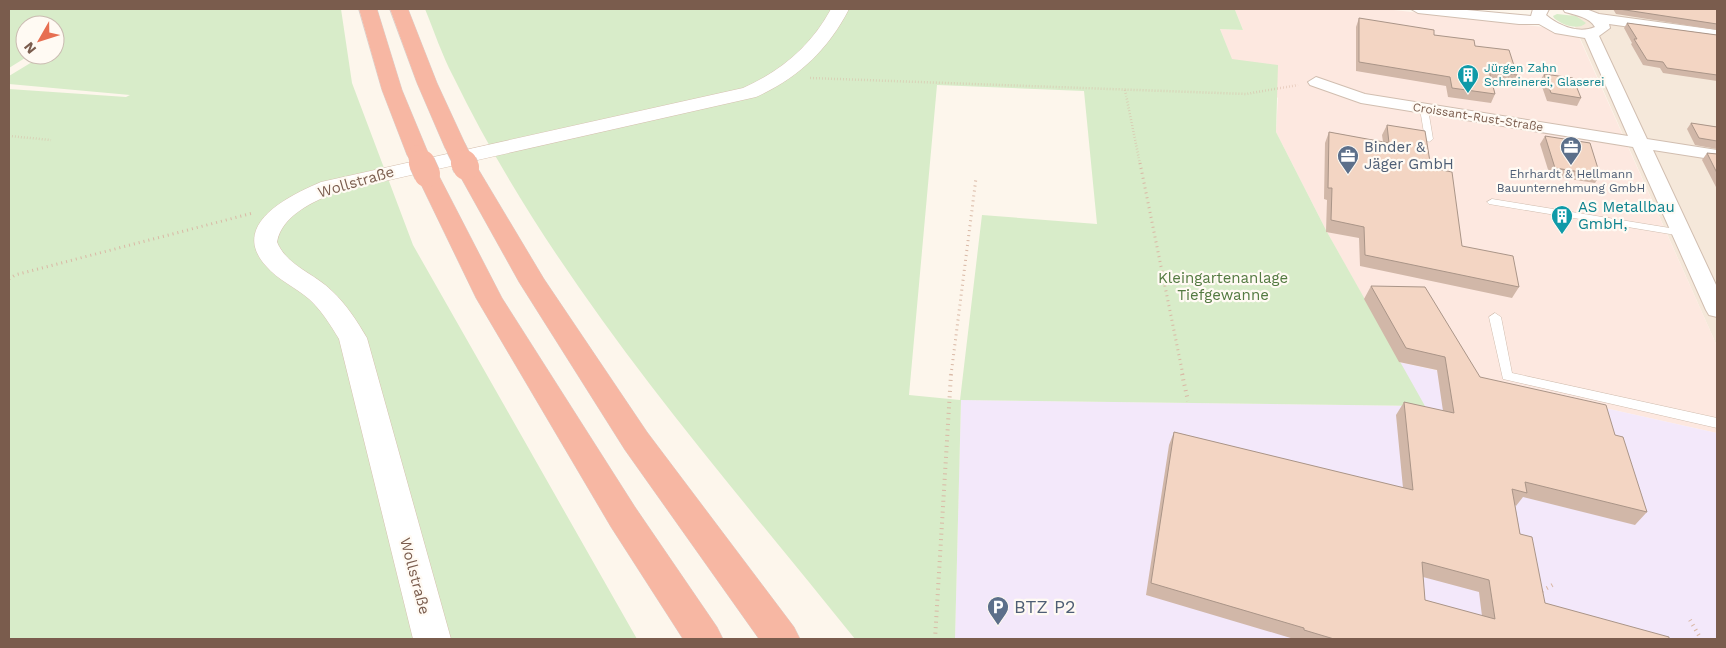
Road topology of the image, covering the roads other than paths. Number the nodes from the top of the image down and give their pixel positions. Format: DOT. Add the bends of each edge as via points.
graph roads {
  1 [pos="368,9"];
  2 [pos="399,9"];
  3 [pos="840,9"];
  4 [pos="1418,9"];
  5 [pos="1577,10"];
  6 [pos="1542,14"];
  7 [pos="1596,27"];
  8 [pos="1717,34"];
  9 [pos="1717,46"];
  10 [pos="1316,82"];
  11 [pos="1424,108"];
  12 [pos="1428,139"];
  13 [pos="1641,144"];
  14 [pos="1717,156"];
  15 [pos="1492,202"];
  16 [pos="1682,233"];
  17 [pos="1717,310"];
  18 [pos="1495,317"];
  19 [pos="1717,423"];
  20 [pos="432,639"];
  21 [pos="704,639"];
  22 [pos="781,639"];
  1 -- 21 [label="highway" via="392,90 422,164 488,298 623,518"];
  2 -- 22 [label="highway" via="427,83 461,157 532,282 636,441"];
  3 -- 20 [label="street, Wollstraße" via="823,36 788,74 749,93 329,187 301,199 281,213 270,228 265,241 268,253 318,292 335,310 353,338"];
  4 -- 6 [label="street" via="1519,20"];
  5 -- 7 [label="street"];
  6 -- 7 [label="street" via="1566,30"];
  7 -- 8 [label="street"];
  7 -- 9 [label="street"];
  7 -- 13 [label="street"];
  10 -- 11 [label="street, Croissant-Rust-Straße" via="1361,98"];
  11 -- 12 [label="lane"];
  11 -- 13 [label="street, Croissant-Rust-Straße"];
  13 -- 14 [label="street, Croissant-Rust-Straße"];
  13 -- 16 [label="street"];
  15 -- 16 [label="lane"];
  16 -- 17 [label="street"];
  18 -- 19 [label="lane" via="1507,376"];
}
